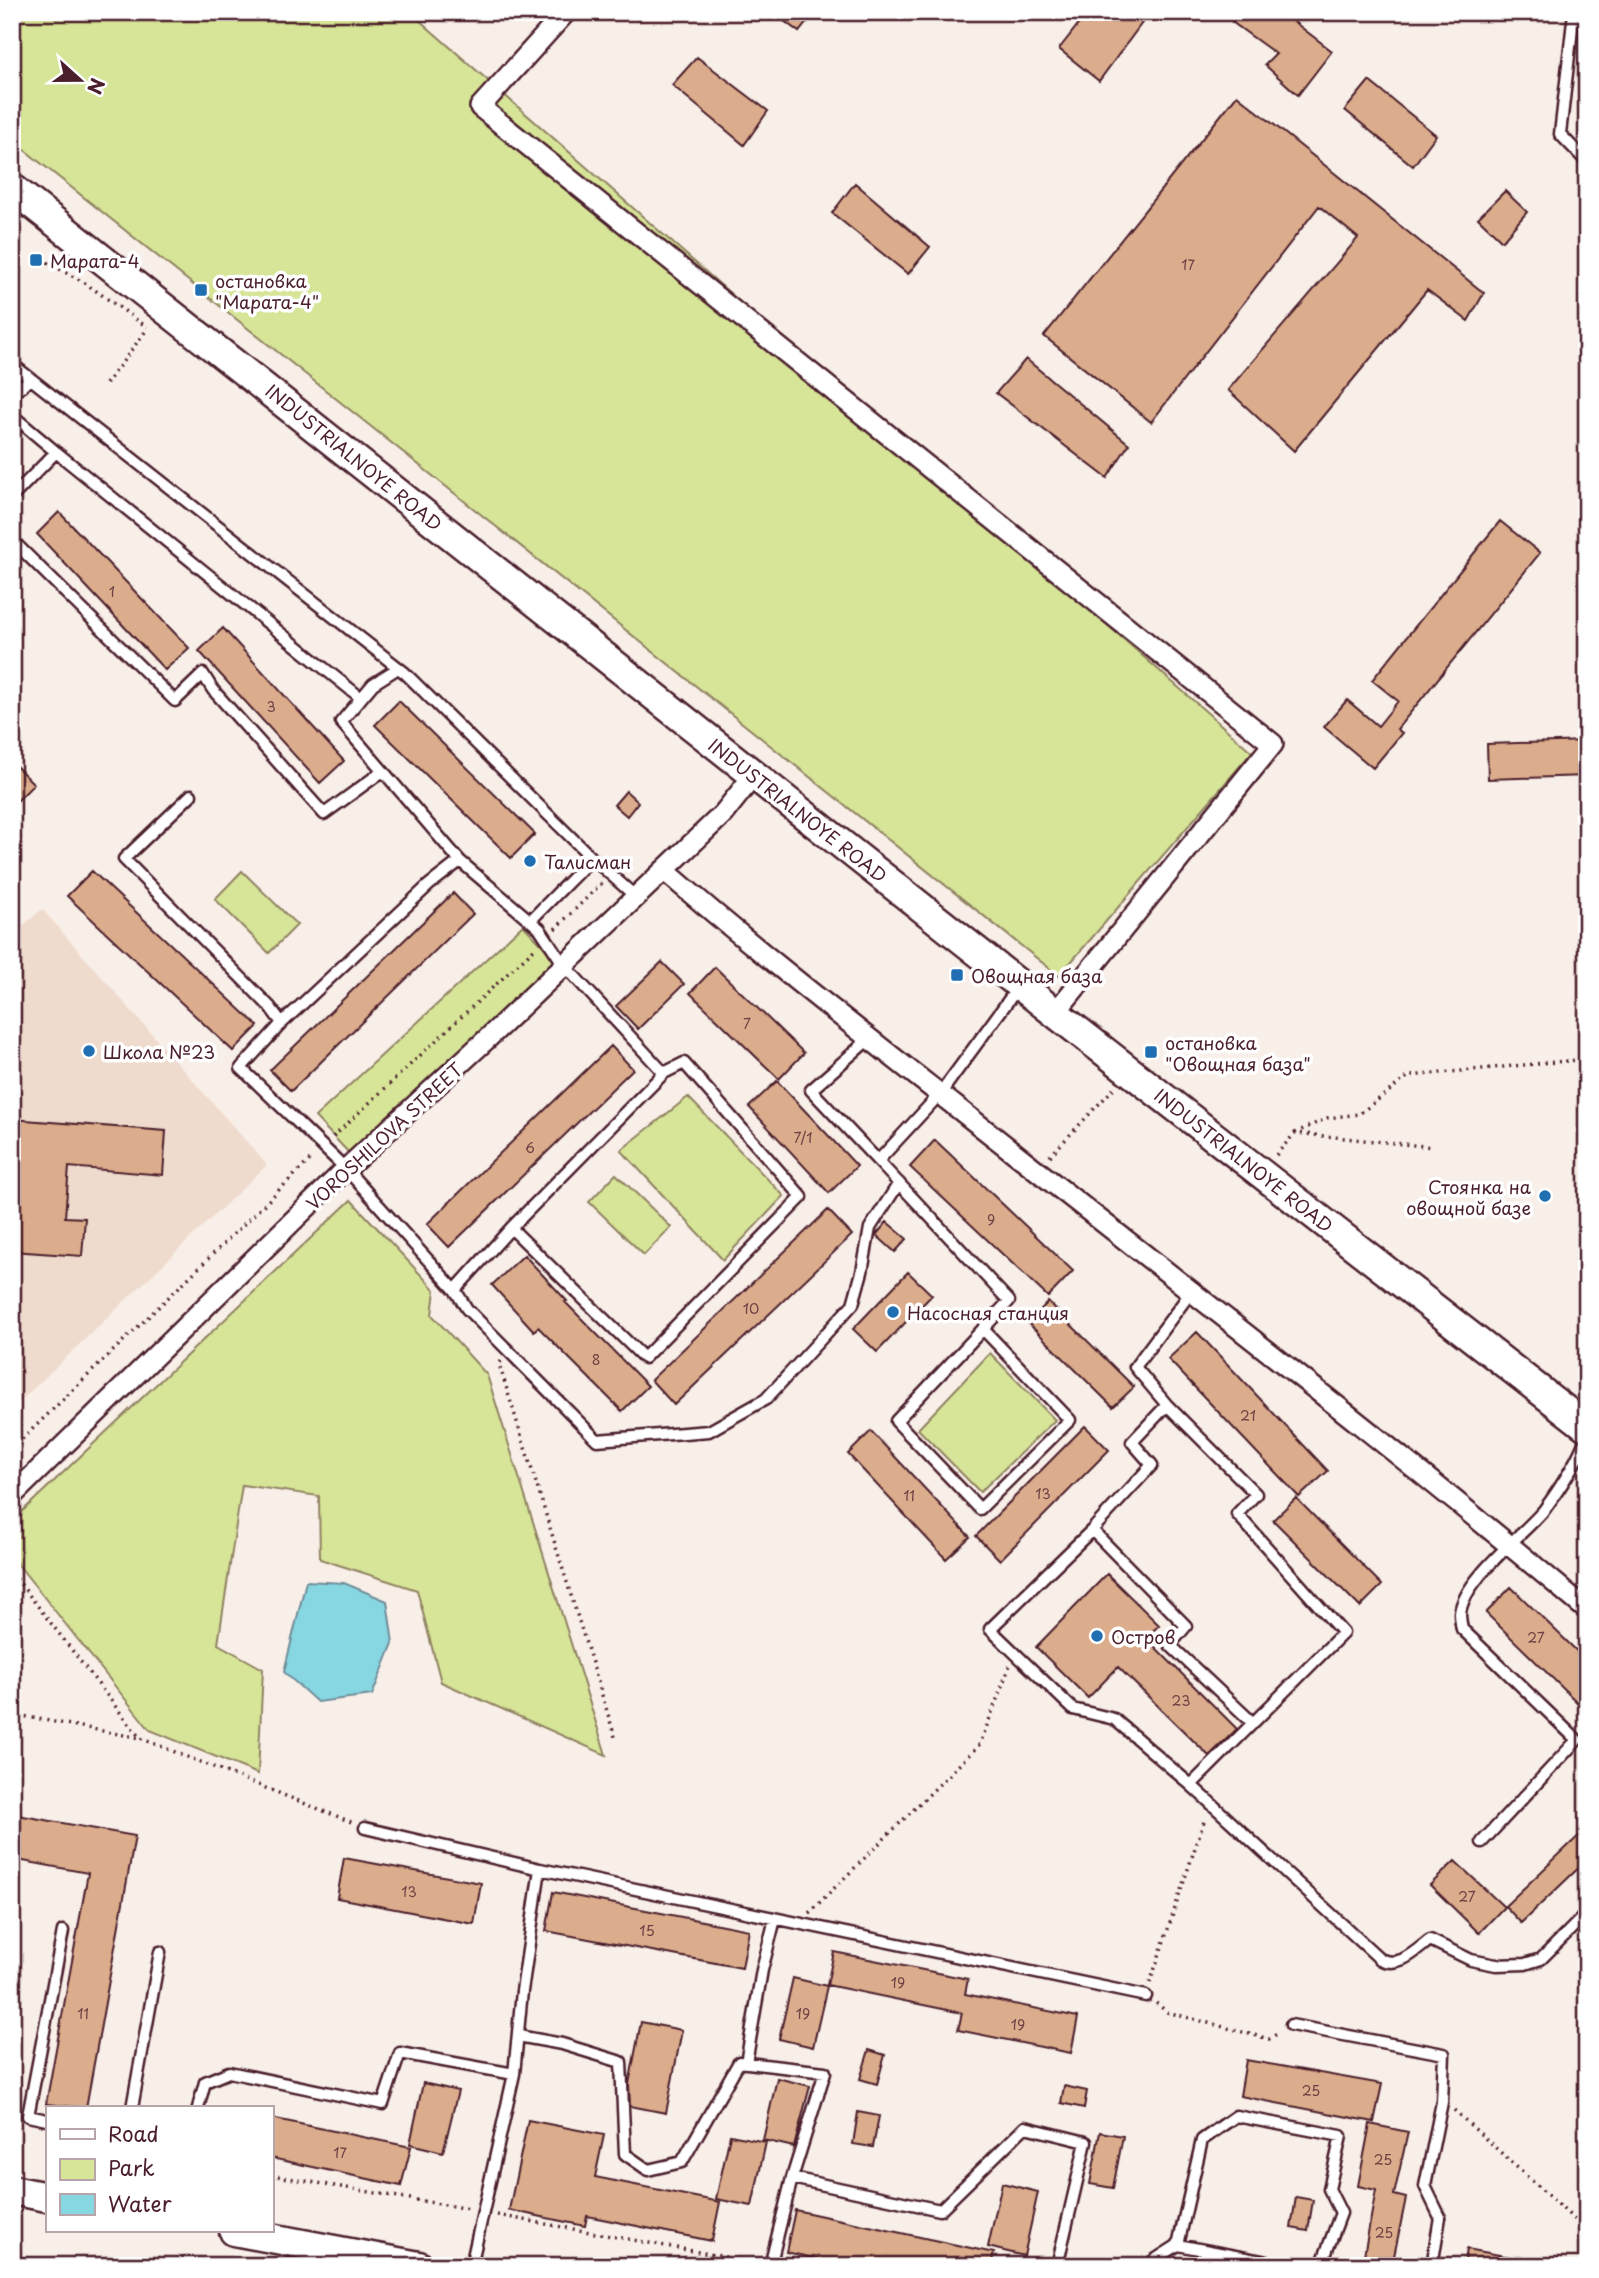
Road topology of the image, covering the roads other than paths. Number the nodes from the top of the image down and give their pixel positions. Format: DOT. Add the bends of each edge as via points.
graph roads {
  1 [pos="566,12"];
  2 [pos="1574,12"];
  3 [pos="1587,162"];
  4 [pos="12,188"];
  5 [pos="12,364"];
  6 [pos="30,379"];
  7 [pos="12,395"];
  8 [pos="12,415"];
  9 [pos="56,452"];
  10 [pos="12,497"];
  11 [pos="12,540"];
  12 [pos="398,667"];
  13 [pos="361,698"];
  14 [pos="383,771"];
  15 [pos="754,775"];
  16 [pos="191,795"];
  17 [pos="592,858"];
  18 [pos="460,861"];
  19 [pos="664,870"];
  20 [pos="636,897"];
  21 [pos="530,921"];
  22 [pos="564,965"];
  23 [pos="1020,985"];
  24 [pos="1055,1013"];
  25 [pos="282,1023"];
  26 [pos="869,1038"];
  27 [pos="664,1073"];
  28 [pos="940,1094"];
  29 [pos="878,1161"];
  30 [pos="346,1169"];
  31 [pos="899,1183"];
  32 [pos="511,1228"];
  33 [pos="455,1290"];
  34 [pos="1191,1292"];
  35 [pos="983,1329"];
  36 [pos="1167,1405"];
  37 [pos="1587,1427"];
  38 [pos="1587,1436"];
  39 [pos="12,1496"];
  40 [pos="1092,1530"];
  41 [pos="1508,1544"];
  42 [pos="1587,1610"];
  43 [pos="1253,1723"];
  44 [pos="1191,1785"];
  45 [pos="366,1828"];
  46 [pos="1482,1842"];
  47 [pos="540,1869"];
  48 [pos="1587,1913"];
  49 [pos="775,1919"];
  50 [pos="63,1931"];
  51 [pos="160,1952"];
  52 [pos="1146,1996"];
  53 [pos="1291,2025"];
  54 [pos="518,2036"];
  55 [pos="746,2063"];
  56 [pos="514,2074"];
  57 [pos="132,2106"];
  58 [pos="199,2106"];
  59 [pos="46,2120"];
  60 [pos="792,2178"];
  61 [pos="12,2190"];
  62 [pos="46,2197"];
  63 [pos="239,2232"];
  64 [pos="1178,2245"];
  65 [pos="419,2266"];
  66 [pos="471,2266"];
  67 [pos="770,2266"];
  68 [pos="1057,2266"];
  69 [pos="1152,2266"];
  70 [pos="1288,2266"];
  71 [pos="1321,2266"];
  72 [pos="1432,2266"];
  1 -- 24 [label="street" via="480,107 1273,744"];
  2 -- 3 [label="lane" via="1560,134"];
  4 -- 15 [label="main road, INDUSTRIALNOYE ROAD"];
  5 -- 6 [label="lane"];
  6 -- 7 [label="lane"];
  6 -- 12 [label="lane"];
  8 -- 9 [label="lane"];
  9 -- 10 [label="lane"];
  9 -- 13 [label="lane"];
  11 -- 14 [label="lane" via="175,701 203,674 324,814"];
  12 -- 13 [label="lane"];
  12 -- 17 [label="lane"];
  13 -- 14 [label="lane" via="341,722"];
  14 -- 18 [label="lane"];
  15 -- 19 [label="street, VOROSHILOVA STREET" via="727,810"];
  15 -- 23 [label="main road, INDUSTRIALNOYE ROAD"];
  16 -- 25 [label="lane" via="124,859"];
  17 -- 20 [label="lane"];
  17 -- 21 [label="lane"];
  18 -- 21 [label="lane"];
  18 -- 25 [label="lane"];
  19 -- 20 [label="street, VOROSHILOVA STREET"];
  19 -- 26 [label="street"];
  20 -- 22 [label="street, VOROSHILOVA STREET"];
  21 -- 22 [label="lane"];
  22 -- 27 [label="lane"];
  22 -- 30 [label="street, VOROSHILOVA STREET"];
  23 -- 24 [label="main road, INDUSTRIALNOYE ROAD"];
  23 -- 28 [label="lane"];
  24 -- 37 [label="main road, INDUSTRIALNOYE ROAD"];
  25 -- 30 [label="lane" via="240,1068"];
  26 -- 28 [label="street"];
  26 -- 29 [label="lane" via="811,1090"];
  27 -- 32 [label="lane"];
  27 -- 32 [label="lane" via="684,1063 802,1197 644,1358"];
  28 -- 29 [label="lane"];
  28 -- 34 [label="street"];
  29 -- 31 [label="lane"];
  30 -- 33 [label="lane"];
  30 -- 39 [label="street, VOROSHILOVA STREET"];
  31 -- 33 [label="lane" via="870,1228 853,1304 766,1399 709,1431 597,1440 467,1309"];
  31 -- 35 [label="lane" via="1009,1301"];
  32 -- 33 [label="lane"];
  34 -- 36 [label="lane" via="1135,1367"];
  34 -- 41 [label="street"];
  35 -- 35 [label="lane" via="1070,1420 980,1509 896,1422"];
  36 -- 40 [label="lane" via="1132,1442 1152,1465"];
  36 -- 43 [label="lane" via="1256,1494 1237,1514 1343,1633"];
  38 -- 41 [label="lane" via="1578,1459 1543,1511"];
  40 -- 43 [label="lane" via="1186,1626 1170,1645"];
  40 -- 44 [label="lane" via="990,1629 1073,1709 1114,1719"];
  41 -- 42 [label="street"];
  41 -- 46 [label="lane" via="1464,1599 1462,1629 1577,1740"];
  43 -- 44 [label="lane"];
  44 -- 48 [label="lane" via="1388,1964 1399,1962 1430,1940 1471,1960 1525,1964 1541,1959"];
  45 -- 47 [label="lane"];
  47 -- 49 [label="lane"];
  47 -- 54 [label="lane"];
  49 -- 52 [label="lane"];
  49 -- 55 [label="lane"];
  50 -- 59 [label="lane" via="28,2116"];
  51 -- 57 [label="lane"];
  53 -- 72 [label="lane" via="1444,2054 1442,2099 1426,2186 1440,2217"];
  54 -- 55 [label="lane" via="621,2062 625,2154 648,2170 682,2162 739,2062"];
  54 -- 56 [label="lane"];
  55 -- 60 [label="lane" via="825,2072"];
  56 -- 58 [label="lane" via="400,2053 383,2104 229,2072 205,2082"];
  56 -- 66 [label="lane"];
  60 -- 67 [label="lane"];
  60 -- 68 [label="lane" via="940,2210 1025,2127 1086,2141"];
  61 -- 62 [label="main road"];
  63 -- 65 [label="main road"];
  64 -- 69 [label="lane" via="1153,2260"];
  64 -- 70 [label="lane"];
  64 -- 71 [label="lane" via="1202,2140 1236,2116 1341,2136 1329,2189 1340,2213"];
}
